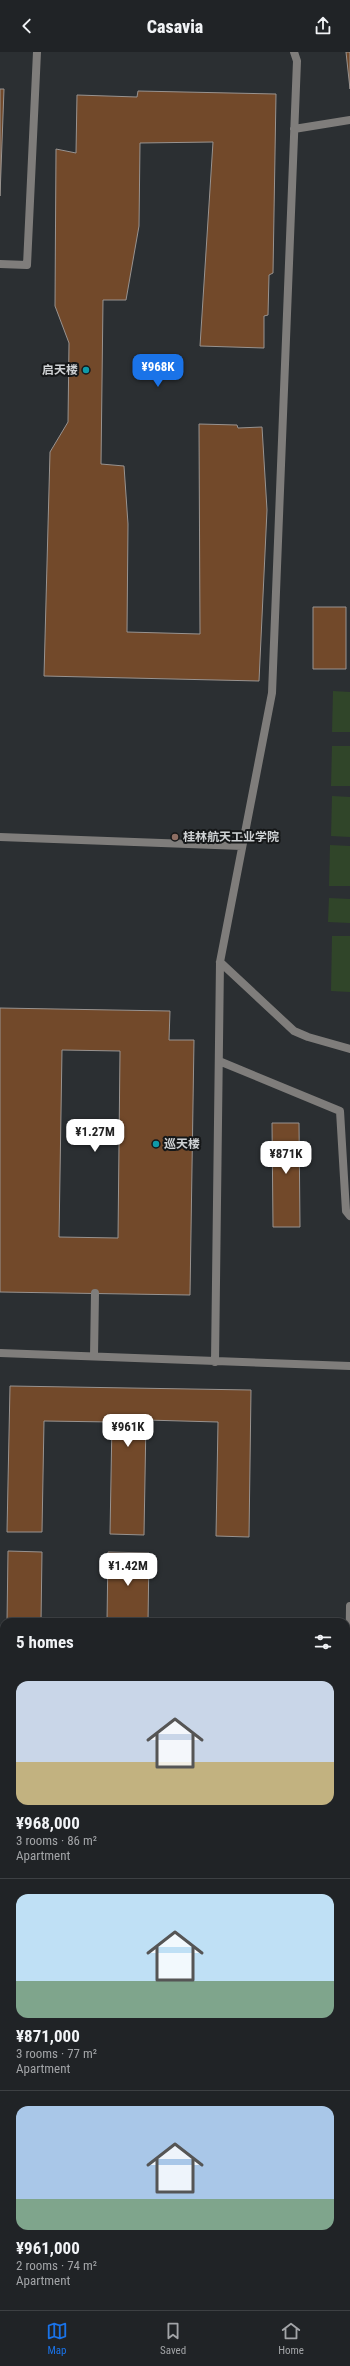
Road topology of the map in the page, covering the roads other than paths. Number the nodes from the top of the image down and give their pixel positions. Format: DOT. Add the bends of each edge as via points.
graph roads {
  1 [pos="37,52"];
  2 [pos="294,52"];
  3 [pos="350,120"];
  4 [pos="294,128"];
  5 [pos="0,264"];
  6 [pos="0,837"];
  7 [pos="242,846"];
  8 [pos="220,962"];
  9 [pos="350,1049"];
  10 [pos="219,1061"];
  11 [pos="350,1216"];
  12 [pos="95,1293"];
  13 [pos="0,1353"];
  14 [pos="94,1356"];
  15 [pos="215,1362"];
  16 [pos="350,1366"];
  17 [pos="350,1606"];
  18 [pos="350,1618"];
  1 -- 5 [label="lane" via="27,265"];
  2 -- 4 [label="lane" via="297,61"];
  3 -- 4 [label="lane"];
  4 -- 7 [label="lane" via="272,693"];
  6 -- 7 [label="lane"];
  7 -- 8 [label="lane"];
  8 -- 9 [label="lane" via="294,1031"];
  8 -- 10 [label="lane"];
  10 -- 11 [label="lane" via="340,1111 346,1211"];
  10 -- 15 [label="lane"];
  12 -- 14 [label="lane"];
  13 -- 14 [label="lane"];
  14 -- 15 [label="lane"];
  15 -- 16 [label="lane"];
  17 -- 18 [label="lane"];
}
